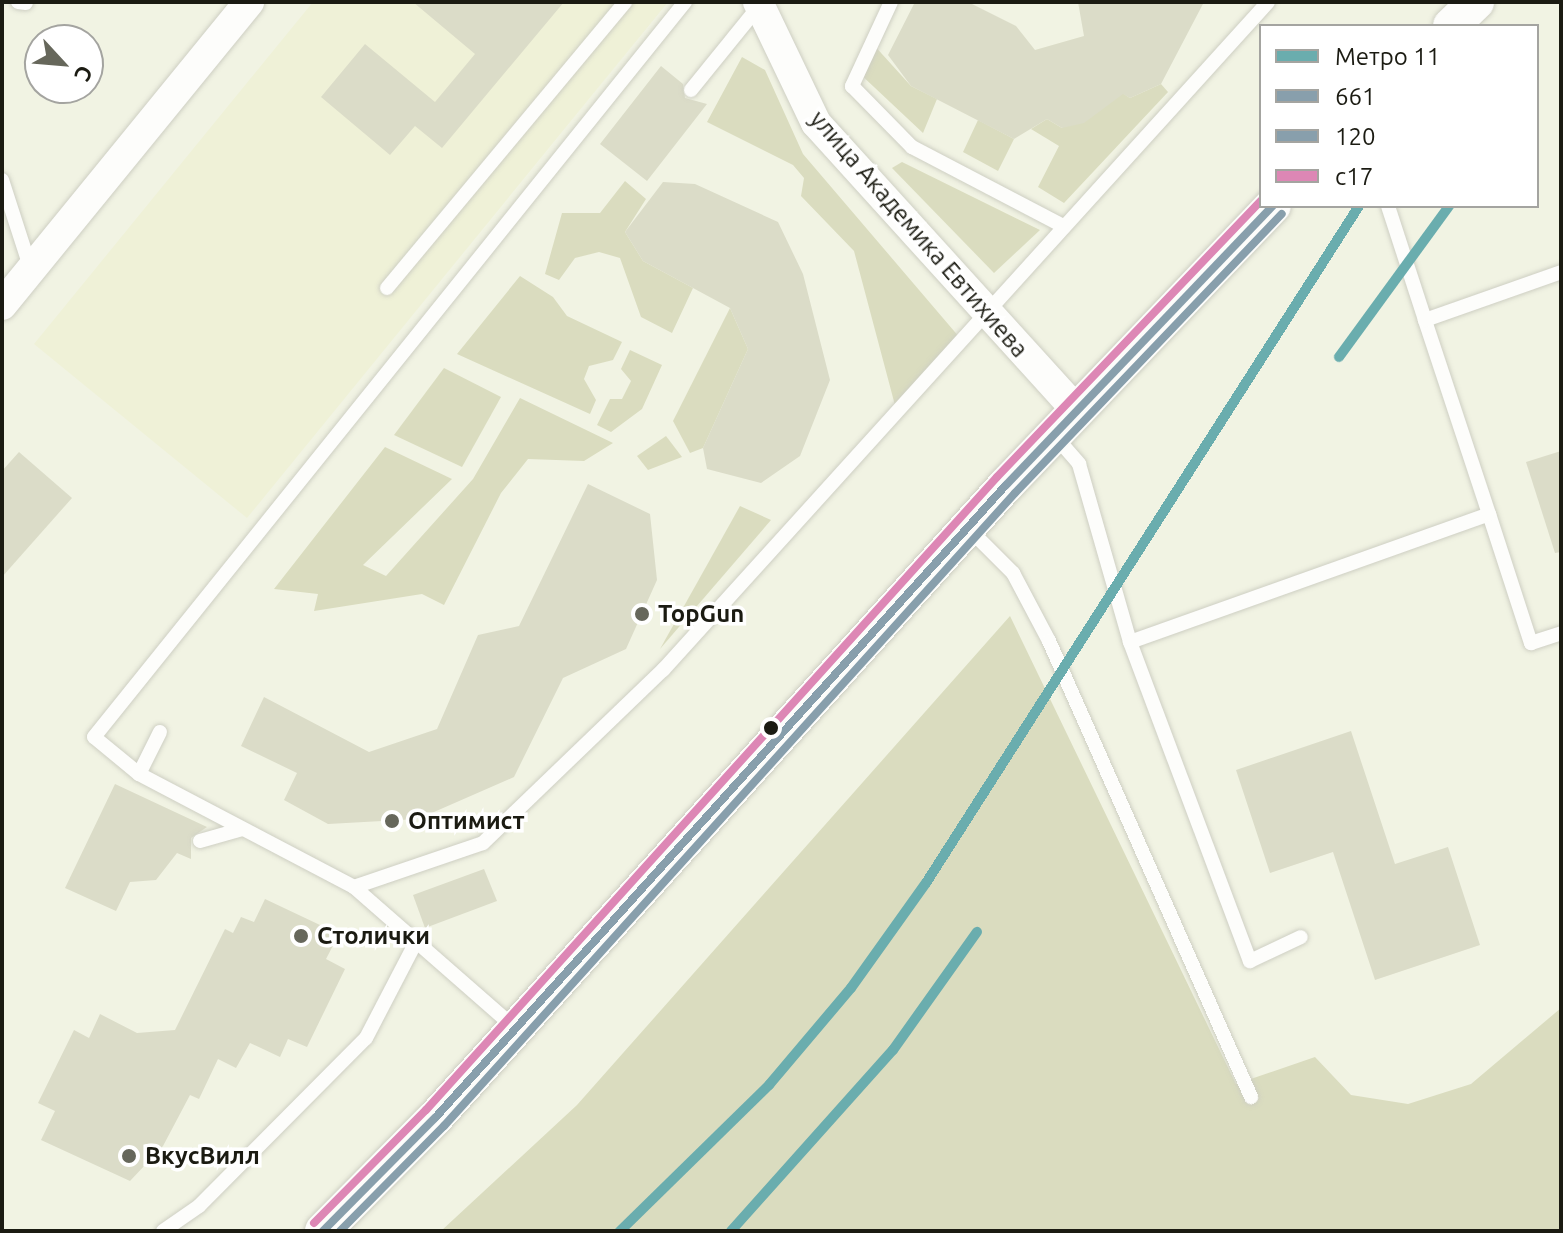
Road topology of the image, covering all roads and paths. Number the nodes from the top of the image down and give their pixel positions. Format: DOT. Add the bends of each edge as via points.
graph roads {
  1 [pos="18,2"];
  2 [pos="625,2"];
  3 [pos="685,2"];
  4 [pos="891,2"];
  5 [pos="1268,2"];
  6 [pos="1476,2"];
  7 [pos="26,3"];
  8 [pos="759,4"];
  9 [pos="240,6"];
  10 [pos="1453,24"];
  11 [pos="691,90"];
  12 [pos="2,180"];
  13 [pos="1271,208"];
  14 [pos="1389,208"];
  15 [pos="1063,226"];
  16 [pos="31,270"];
  17 [pos="1561,272"];
  18 [pos="387,288"];
  19 [pos="2,305"];
  20 [pos="985,312"];
  21 [pos="1425,320"];
  22 [pos="1065,423"];
  23 [pos="1489,514"];
  24 [pos="967,528"];
  25 [pos="1561,633"];
  26 [pos="1130,642"];
  27 [pos="160,732"];
  28 [pos="139,774"];
  29 [pos="242,829"];
  30 [pos="200,841"];
  31 [pos="354,887"];
  32 [pos="1301,937"];
  33 [pos="418,938"];
  34 [pos="516,1029"];
  35 [pos="1251,1097"];
  36 [pos="163,1231"];
  37 [pos="323,1231"];
  1 -- 7 [label="lane"];
  2 -- 18 [label="lane"];
  3 -- 28 [label="lane" via="94,737"];
  4 -- 15 [label="lane" via="852,86 912,147"];
  5 -- 15 [label="lane"];
  6 -- 10 [label="street"];
  8 -- 11 [label="lane"];
  8 -- 20 [label="street, улица Академика Евтихиева" via="816,123"];
  9 -- 16 [label="street"];
  12 -- 16 [label="lane"];
  13 -- 22 [label="street"];
  14 -- 21 [label="lane"];
  15 -- 20 [label="lane"];
  16 -- 19 [label="street"];
  17 -- 21 [label="lane"];
  20 -- 22 [label="street, улица Академика Евтихиева"];
  20 -- 31 [label="lane" via="663,670 483,843"];
  21 -- 23 [label="lane"];
  22 -- 24 [label="street"];
  22 -- 26 [label="lane"];
  23 -- 25 [label="lane" via="1531,643"];
  23 -- 26 [label="lane"];
  24 -- 34 [label="street"];
  24 -- 35 [label="lane" via="1013,573 1049,641"];
  26 -- 32 [label="lane" via="1250,961"];
  27 -- 28 [label="lane"];
  28 -- 29 [label="lane"];
  29 -- 30 [label="lane"];
  29 -- 31 [label="lane"];
  31 -- 33 [label="lane"];
  33 -- 34 [label="lane"];
  33 -- 36 [label="lane" via="366,1038 199,1206"];
  34 -- 37 [label="street"];
}
